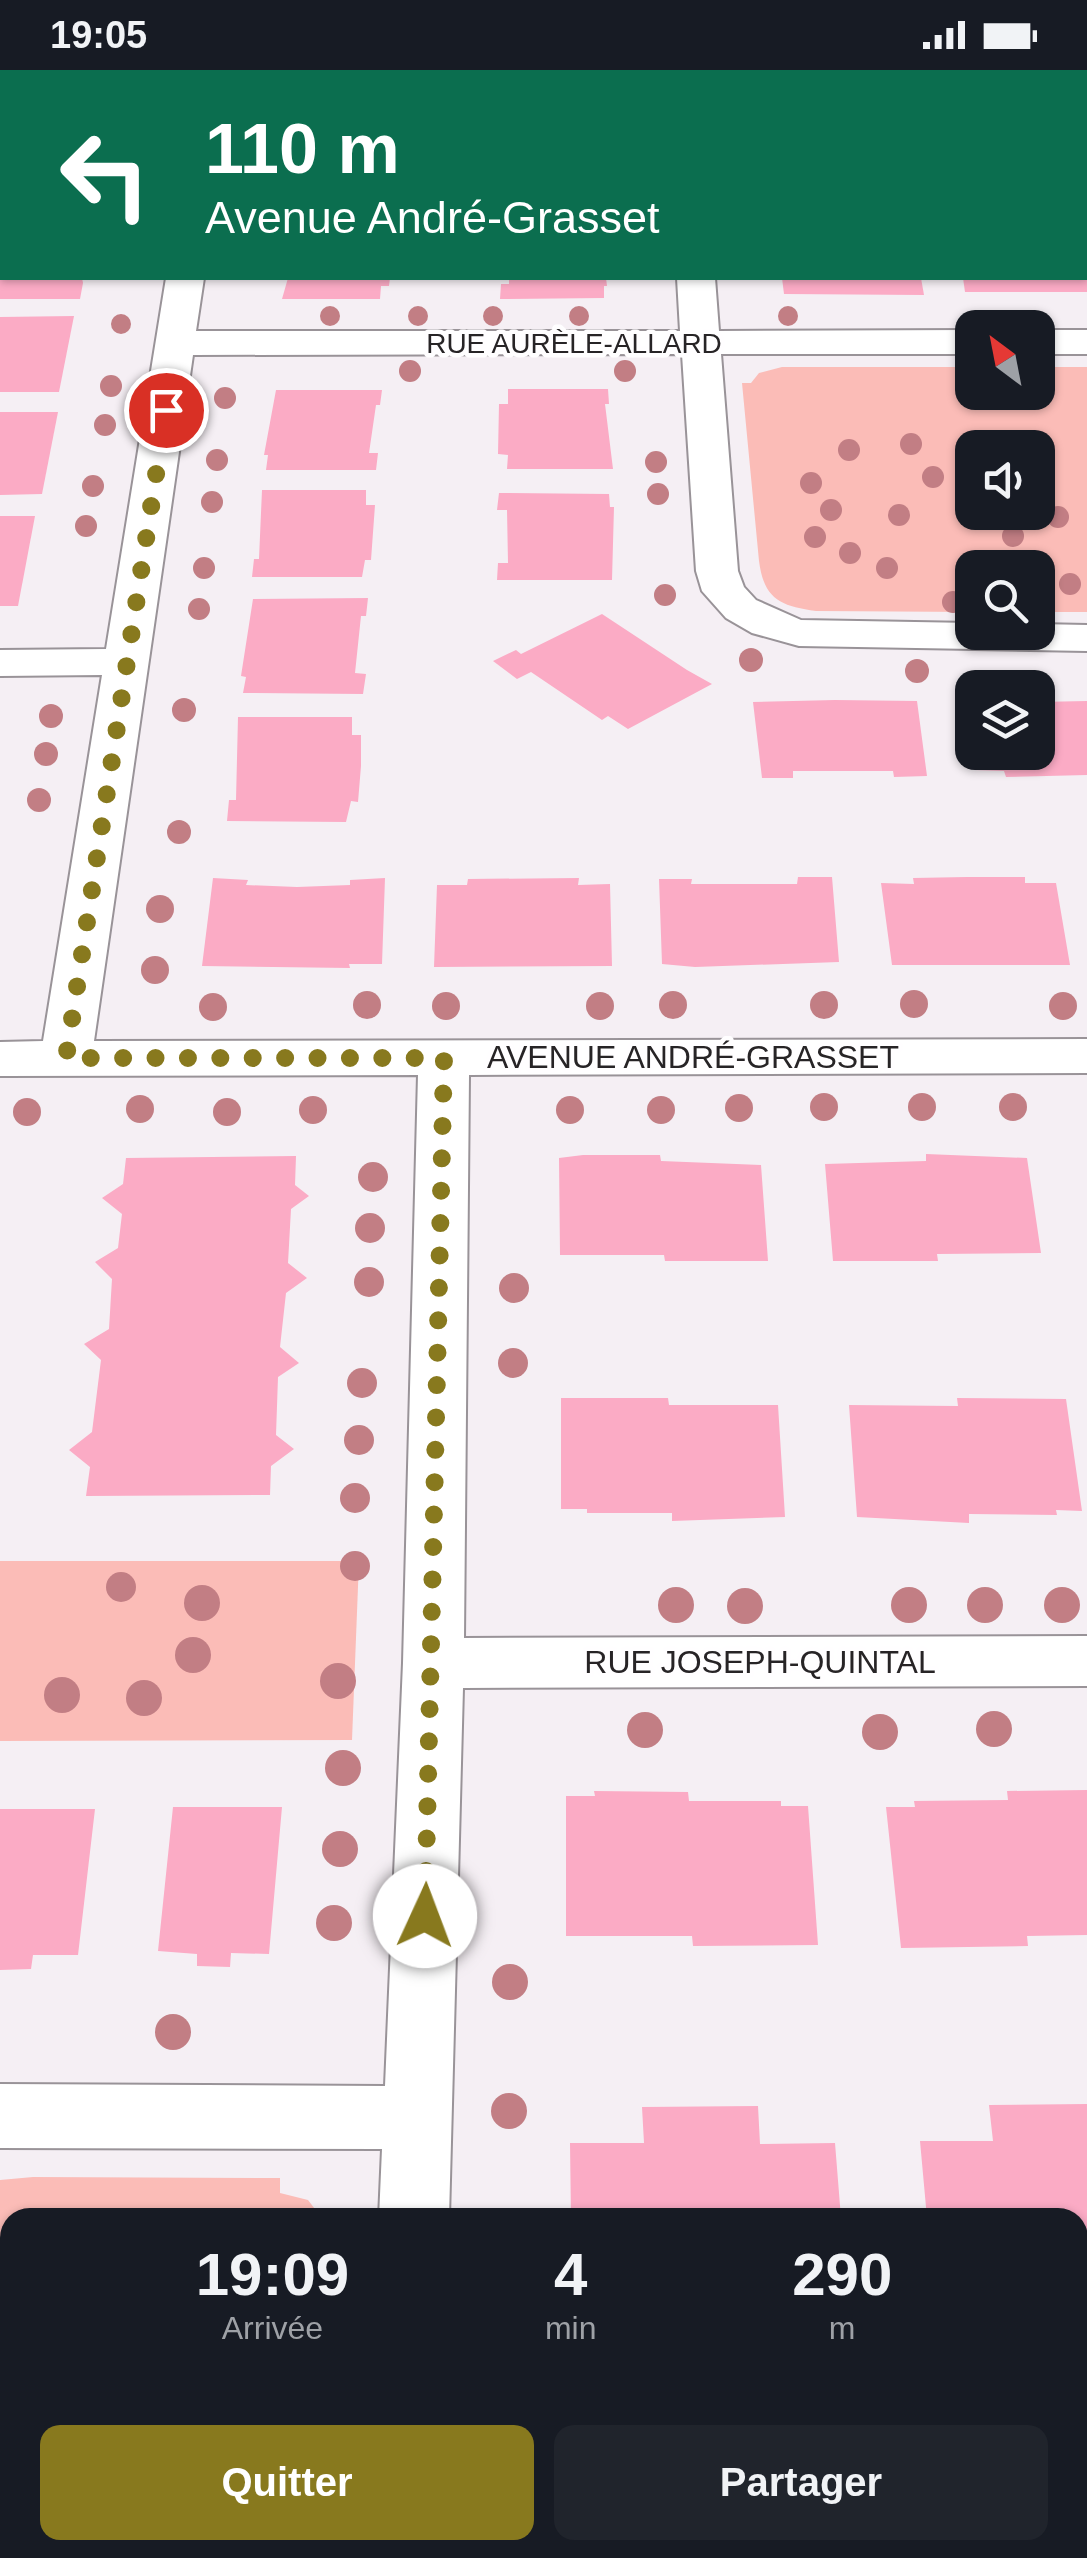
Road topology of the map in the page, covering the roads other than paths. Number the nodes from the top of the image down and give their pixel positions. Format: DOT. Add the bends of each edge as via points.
graph roads {
  1 [pos="186,280"];
  2 [pos="696,280"];
  3 [pos="955,342"];
  4 [pos="1055,342"];
  5 [pos="1087,342"];
  6 [pos="176,343"];
  7 [pos="701,344"];
  8 [pos="1087,638"];
  9 [pos="127,662"];
  10 [pos="0,663"];
  11 [pos="1087,1056"];
  12 [pos="66,1058"];
  13 [pos="444,1058"];
  14 [pos="0,1059"];
  15 [pos="1087,1661"];
  16 [pos="433,1663"];
  17 [pos="0,2116"];
  18 [pos="418,2118"];
  19 [pos="414,2208"];
  1 -- 6 [label="street"];
  2 -- 7 [label="street"];
  3 -- 7 [label="street, RUE AURÈLE-ALLARD"];
  4 -- 5 [label="street"];
  6 -- 7 [label="street, RUE AURÈLE-ALLARD"];
  6 -- 9 [label="street"];
  7 -- 8 [label="street" via="717,571 741,609 782,629 817,636"];
  9 -- 10 [label="street"];
  9 -- 12 [label="street"];
  11 -- 13 [label="street, AVENUE ANDRÉ-GRASSET"];
  12 -- 13 [label="street, AVENUE ANDRÉ-GRASSET"];
  12 -- 14 [label="street, AVENUE ANDRÉ-GRASSET"];
  13 -- 16 [label="street"];
  15 -- 16 [label="street, RUE JOSEPH-QUINTAL"];
  16 -- 18 [label="street"];
  17 -- 18 [label="street"];
  18 -- 19 [label="street"];
}
